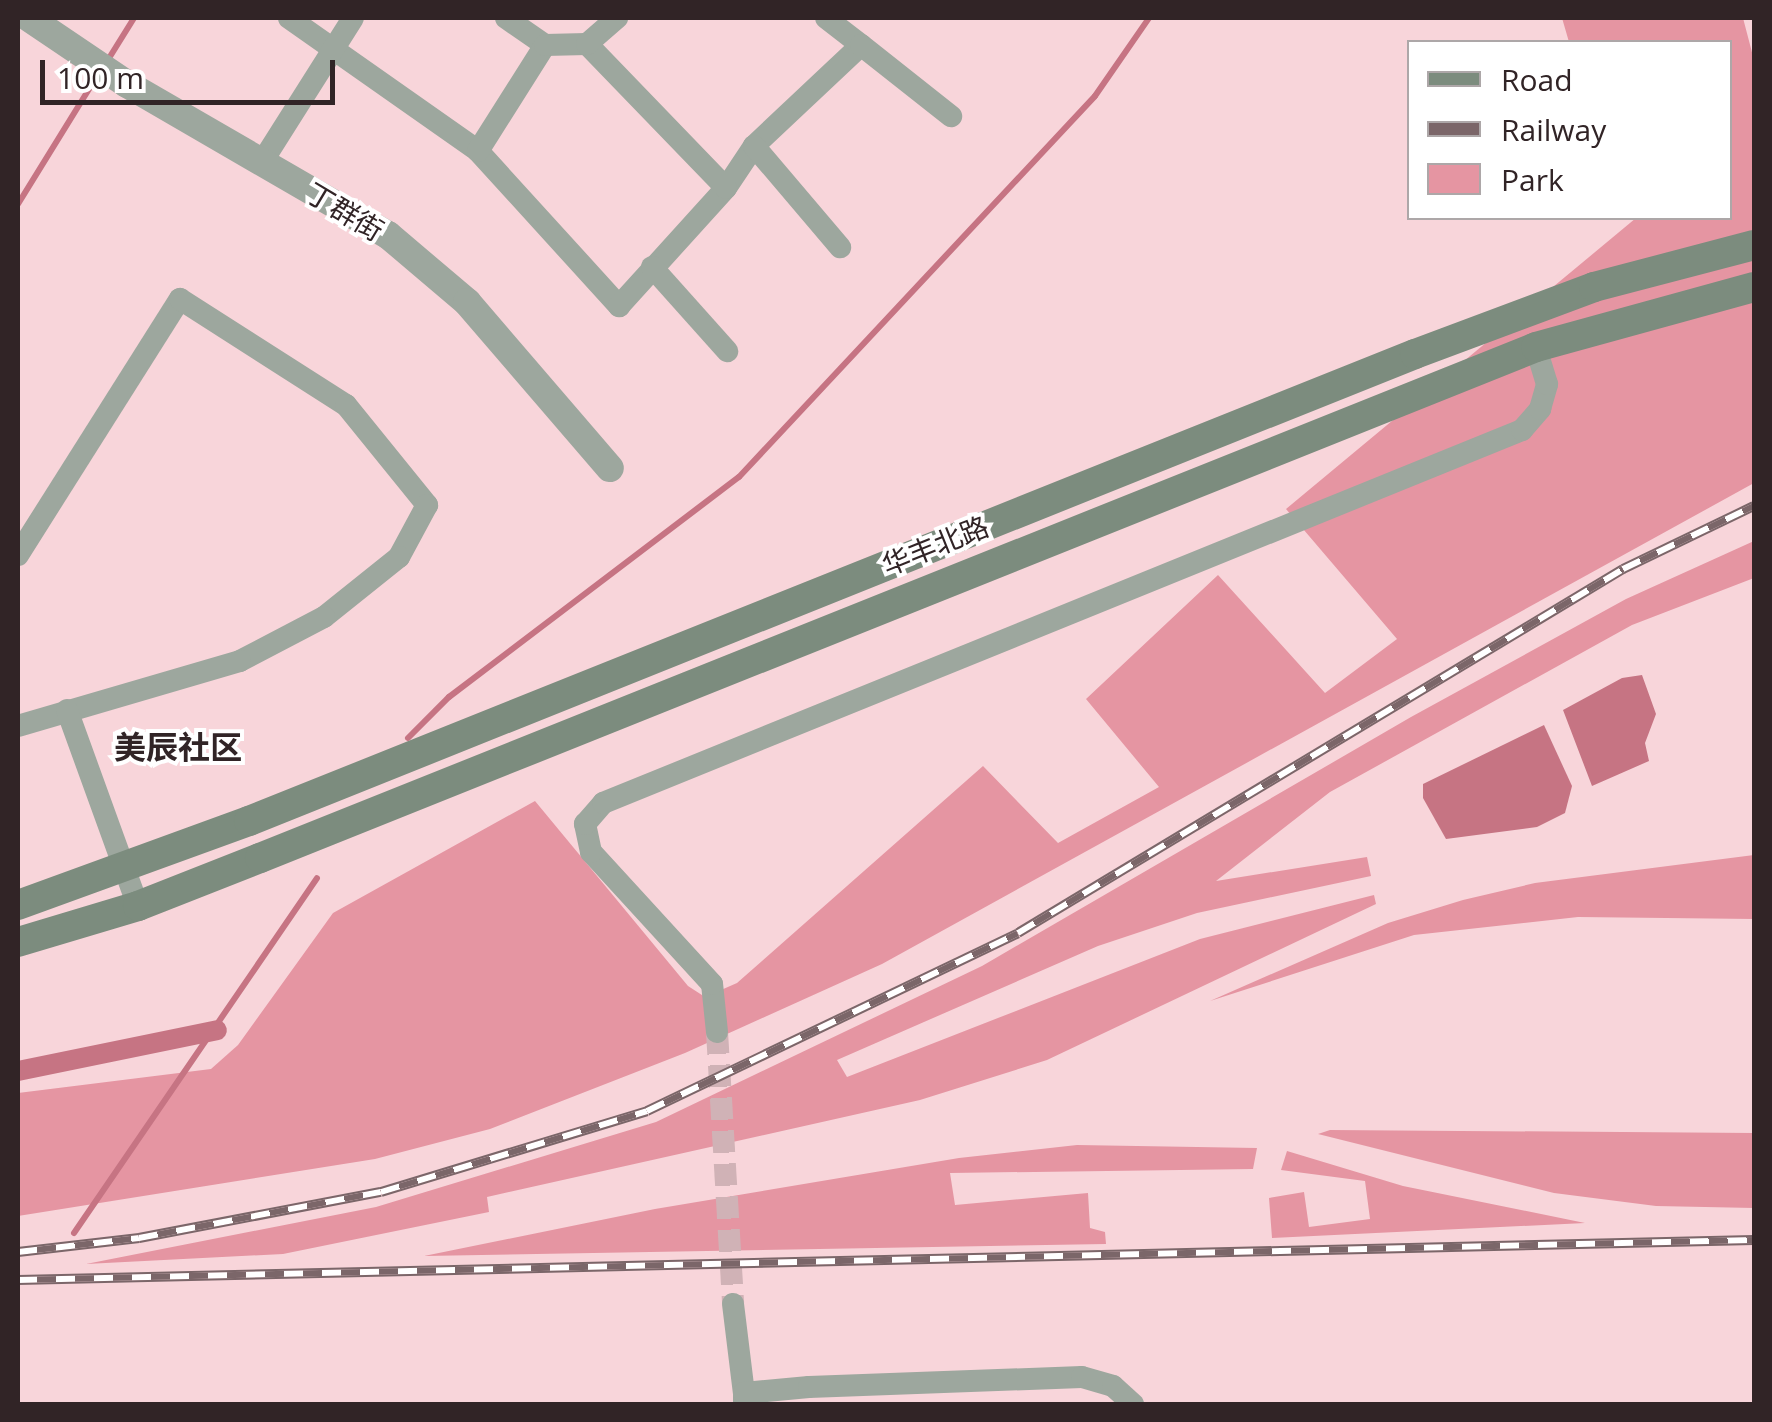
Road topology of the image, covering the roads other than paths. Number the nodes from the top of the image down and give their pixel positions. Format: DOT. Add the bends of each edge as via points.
graph roads {
  1 [pos="28,18"];
  2 [pos="289,18"];
  3 [pos="353,18"];
  4 [pos="506,18"];
  5 [pos="618,18"];
  6 [pos="826,18"];
  7 [pos="588,44"];
  8 [pos="545,45"];
  9 [pos="861,45"];
  10 [pos="331,46"];
  11 [pos="951,116"];
  12 [pos="754,146"];
  13 [pos="478,151"];
  14 [pos="262,162"];
  15 [pos="726,188"];
  16 [pos="1754,246"];
  17 [pos="840,247"];
  18 [pos="652,267"];
  19 [pos="1754,286"];
  20 [pos="1536,347"];
  21 [pos="727,351"];
  22 [pos="610,468"];
  23 [pos="18,555"];
  24 [pos="68,710"];
  25 [pos="18,726"];
  26 [pos="124,867"];
  27 [pos="18,905"];
  28 [pos="138,906"];
  29 [pos="18,942"];
  30 [pos="717,1032"];
  31 [pos="733,1304"];
  32 [pos="744,1399"];
  33 [pos="1134,1404"];
  1 -- 14 [label="street, 丁群街"];
  2 -- 10 [label="street"];
  3 -- 10 [label="street"];
  4 -- 8 [label="street"];
  5 -- 7 [label="street"];
  6 -- 9 [label="street"];
  7 -- 8 [label="street"];
  7 -- 15 [label="street"];
  8 -- 13 [label="street"];
  9 -- 11 [label="street"];
  9 -- 12 [label="street"];
  10 -- 13 [label="street"];
  10 -- 14 [label="street"];
  12 -- 15 [label="street"];
  12 -- 17 [label="street"];
  13 -- 18 [label="street" via="619,306"];
  14 -- 22 [label="street, 丁群街" via="388,235 467,302"];
  15 -- 18 [label="street"];
  16 -- 26 [label="main road, 华丰北路" via="1594,286 1414,354"];
  18 -- 21 [label="street"];
  19 -- 20 [label="main road, 华丰北路"];
  20 -- 28 [label="main road, 华丰北路"];
  20 -- 30 [label="street" via="1547,384 1540,410 1522,430 602,803 585,824 591,852 712,984"];
  23 -- 24 [label="street" via="180,300 346,405 427,505 399,557 324,617 240,661"];
  24 -- 25 [label="street"];
  24 -- 26 [label="street"];
  26 -- 27 [label="main road, 华丰北路"];
  26 -- 28 [label="street"];
  28 -- 29 [label="main road, 华丰北路"];
  31 -- 32 [label="street"];
  32 -- 33 [label="street" via="1082,1378 1112,1386"];
}
